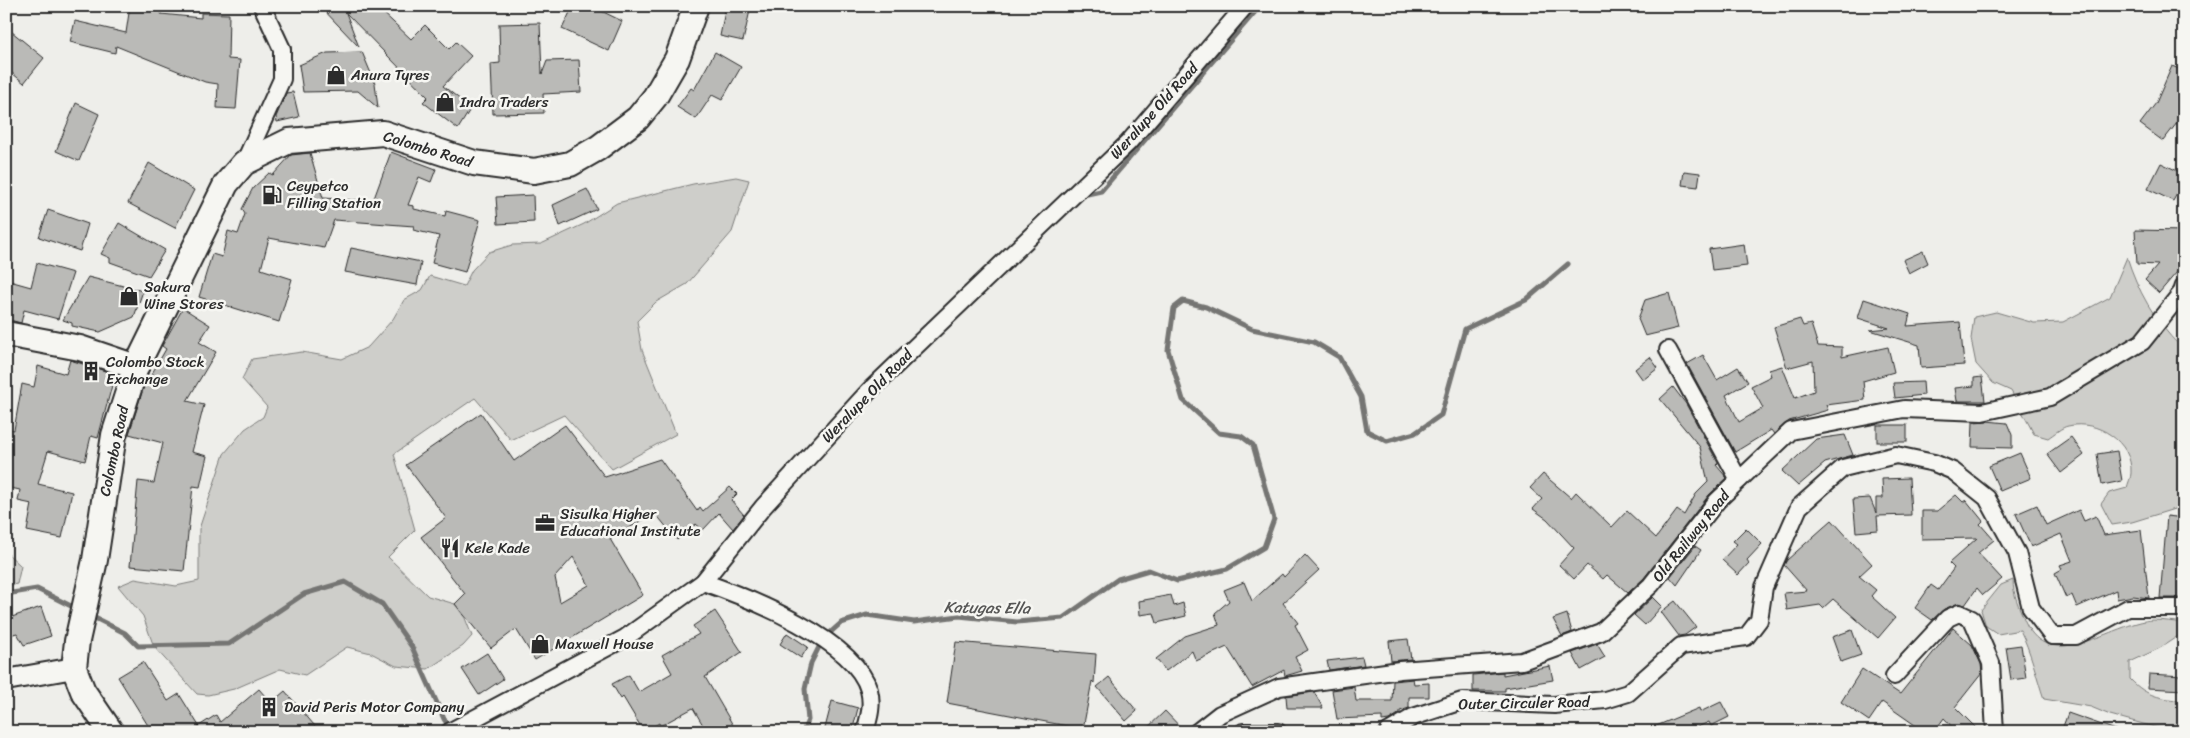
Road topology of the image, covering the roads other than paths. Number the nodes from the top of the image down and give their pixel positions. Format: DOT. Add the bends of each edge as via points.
graph roads {
  1 [pos="262,6"];
  2 [pos="696,6"];
  3 [pos="1245,6"];
  4 [pos="244,163"];
  5 [pos="2184,286"];
  6 [pos="6,334"];
  7 [pos="1668,350"];
  8 [pos="136,368"];
  9 [pos="1739,480"];
  10 [pos="703,582"];
  11 [pos="2184,608"];
  12 [pos="74,668"];
  13 [pos="1894,676"];
  14 [pos="6,680"];
  15 [pos="454,729"];
  16 [pos="111,732"];
  17 [pos="866,732"];
  18 [pos="1197,732"];
  19 [pos="1244,732"];
  20 [pos="1278,732"];
  21 [pos="1388,732"];
  22 [pos="1995,732"];
  1 -- 4 [label="street" via="282,49 282,79"];
  2 -- 4 [label="highway, Colombo Road" via="677,59 644,111 598,148 570,164 534,171 474,163 383,133 289,141"];
  3 -- 10 [label="street, Weralupe Old Road" via="1128,143 869,390 763,507"];
  4 -- 8 [label="highway, Colombo Road" via="226,184"];
  5 -- 9 [label="street, Old Railway Road" via="2142,342 2050,397 1982,412 1904,409 1791,431"];
  6 -- 8 [label="highway" via="80,348"];
  7 -- 9 [label="street"];
  8 -- 12 [label="highway, Colombo Road" via="114,435"];
  9 -- 18 [label="street, Old Railway Road" via="1717,501 1651,585 1601,632 1522,661 1400,670 1279,687 1220,714"];
  10 -- 15 [label="street, Weralupe Old Road" via="625,638"];
  10 -- 17 [label="street" via="740,595 822,638 856,666 868,689 871,708"];
  11 -- 21 [label="street, Outer Circuler Road" via="2128,608 2076,636 2052,636 2031,608 2017,553 1987,498 1953,471 1934,463 1896,455 1843,468 1800,507 1764,587 1759,620 1746,636 1681,646 1628,693 1605,700 1554,705 1462,702 1412,716"];
  12 -- 14 [label="main road"];
  12 -- 16 [label="highway, Colombo Road" via="83,691"];
  13 -- 22 [label="street" via="1948,618 1958,613 1972,619 1990,663"];
  19 -- 20 [label="street"];
}
